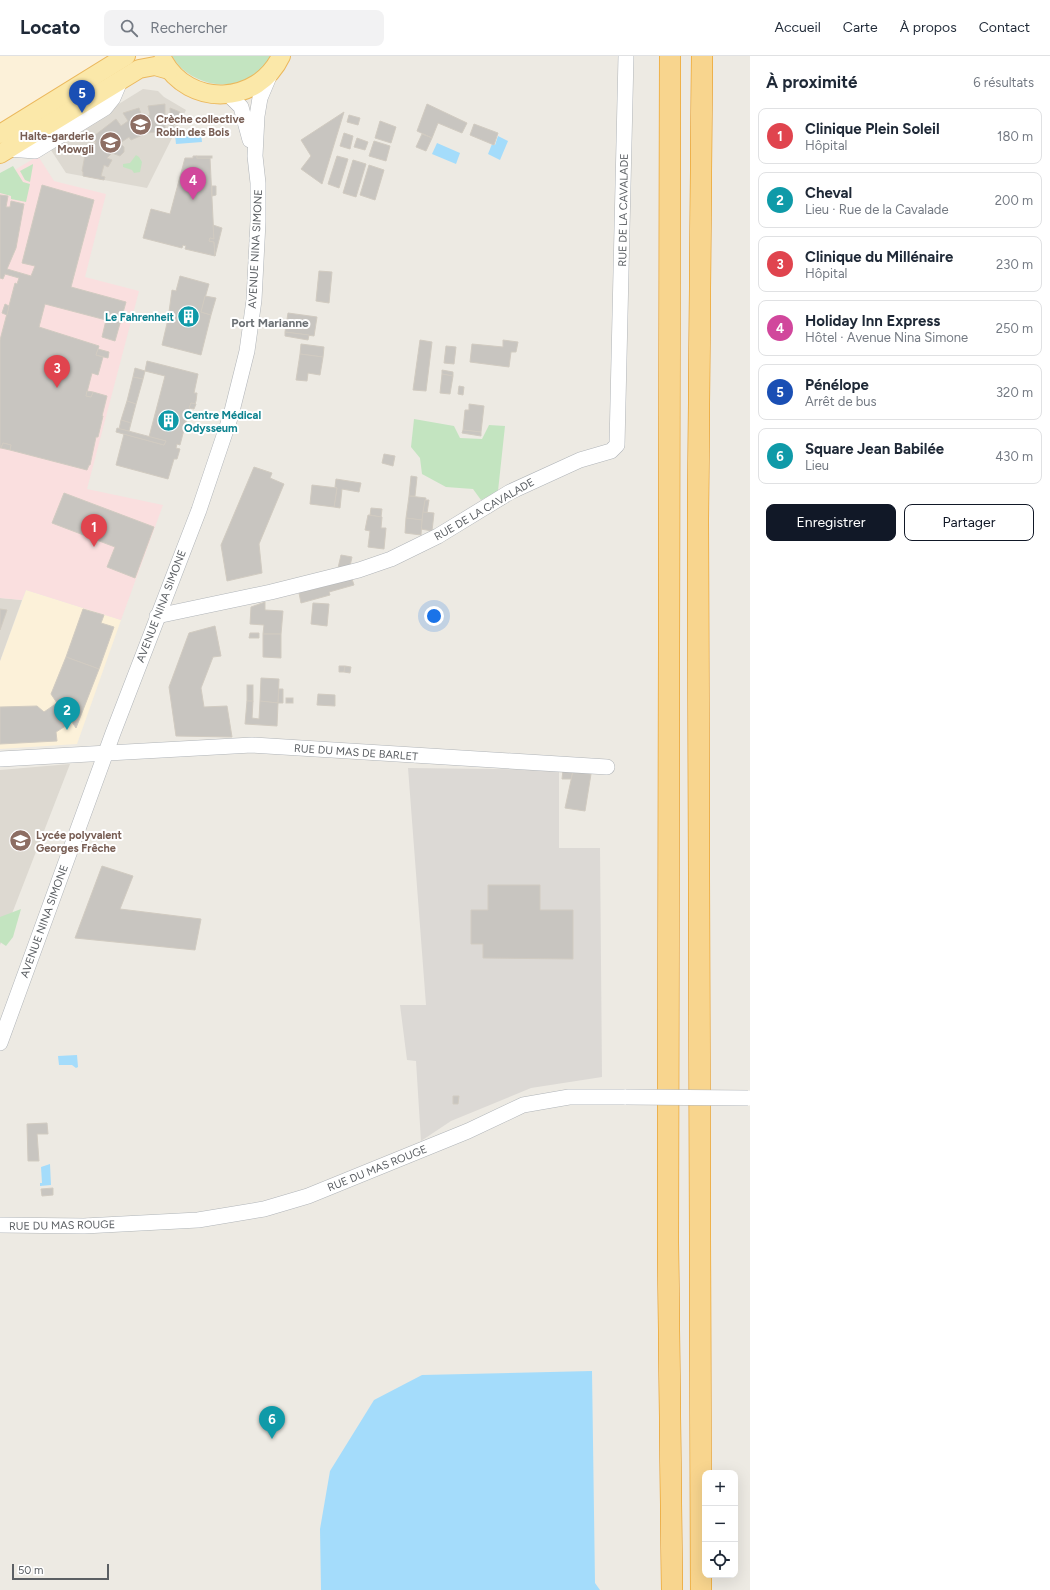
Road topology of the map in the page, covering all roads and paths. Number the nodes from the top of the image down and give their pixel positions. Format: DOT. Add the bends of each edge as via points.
graph roads {
  1 [pos="126,56"];
  2 [pos="281,56"];
  3 [pos="626,56"];
  4 [pos="670,56"];
  5 [pos="702,56"];
  6 [pos="165,63"];
  7 [pos="271,72"];
  8 [pos="229,95"];
  9 [pos="0,134"];
  10 [pos="5,152"];
  11 [pos="255,156"];
  12 [pos="157,616"];
  13 [pos="106,753"];
  14 [pos="0,759"];
  15 [pos="606,767"];
  16 [pos="0,1043"];
  17 [pos="749,1098"];
  18 [pos="0,1225"];
  19 [pos="672,1590"];
  20 [pos="700,1590"];
  1 -- 9 [label="main road"];
  2 -- 7 [label="main road"];
  3 -- 12 [label="street, RUE DE LA CAVALADE" via="617,445 612,451 580,460 510,492 438,536 391,559 359,570 270,592"];
  4 -- 19 [label="highway" via="668,1251"];
  5 -- 20 [label="highway" via="698,520"];
  6 -- 8 [label="main road" via="183,84 192,89"];
  6 -- 10 [label="main road" via="144,67 121,79"];
  7 -- 8 [label="main road" via="258,84"];
  7 -- 11 [label="street, AVENUE NINA SIMONE" via="260,98"];
  8 -- 11 [label="street, AVENUE NINA SIMONE" via="241,107"];
  11 -- 12 [label="street, AVENUE NINA SIMONE" via="258,184 256,274 247,351 216,462"];
  12 -- 13 [label="street, AVENUE NINA SIMONE"];
  13 -- 14 [label="street"];
  13 -- 15 [label="street, RUE DU MAS DE BARLET" via="252,745"];
  13 -- 16 [label="street, AVENUE NINA SIMONE"];
  17 -- 18 [label="street, RUE DU MAS ROUGE, bridge" via="570,1097 523,1106 308,1196 264,1210 198,1220 84,1226"];
}
